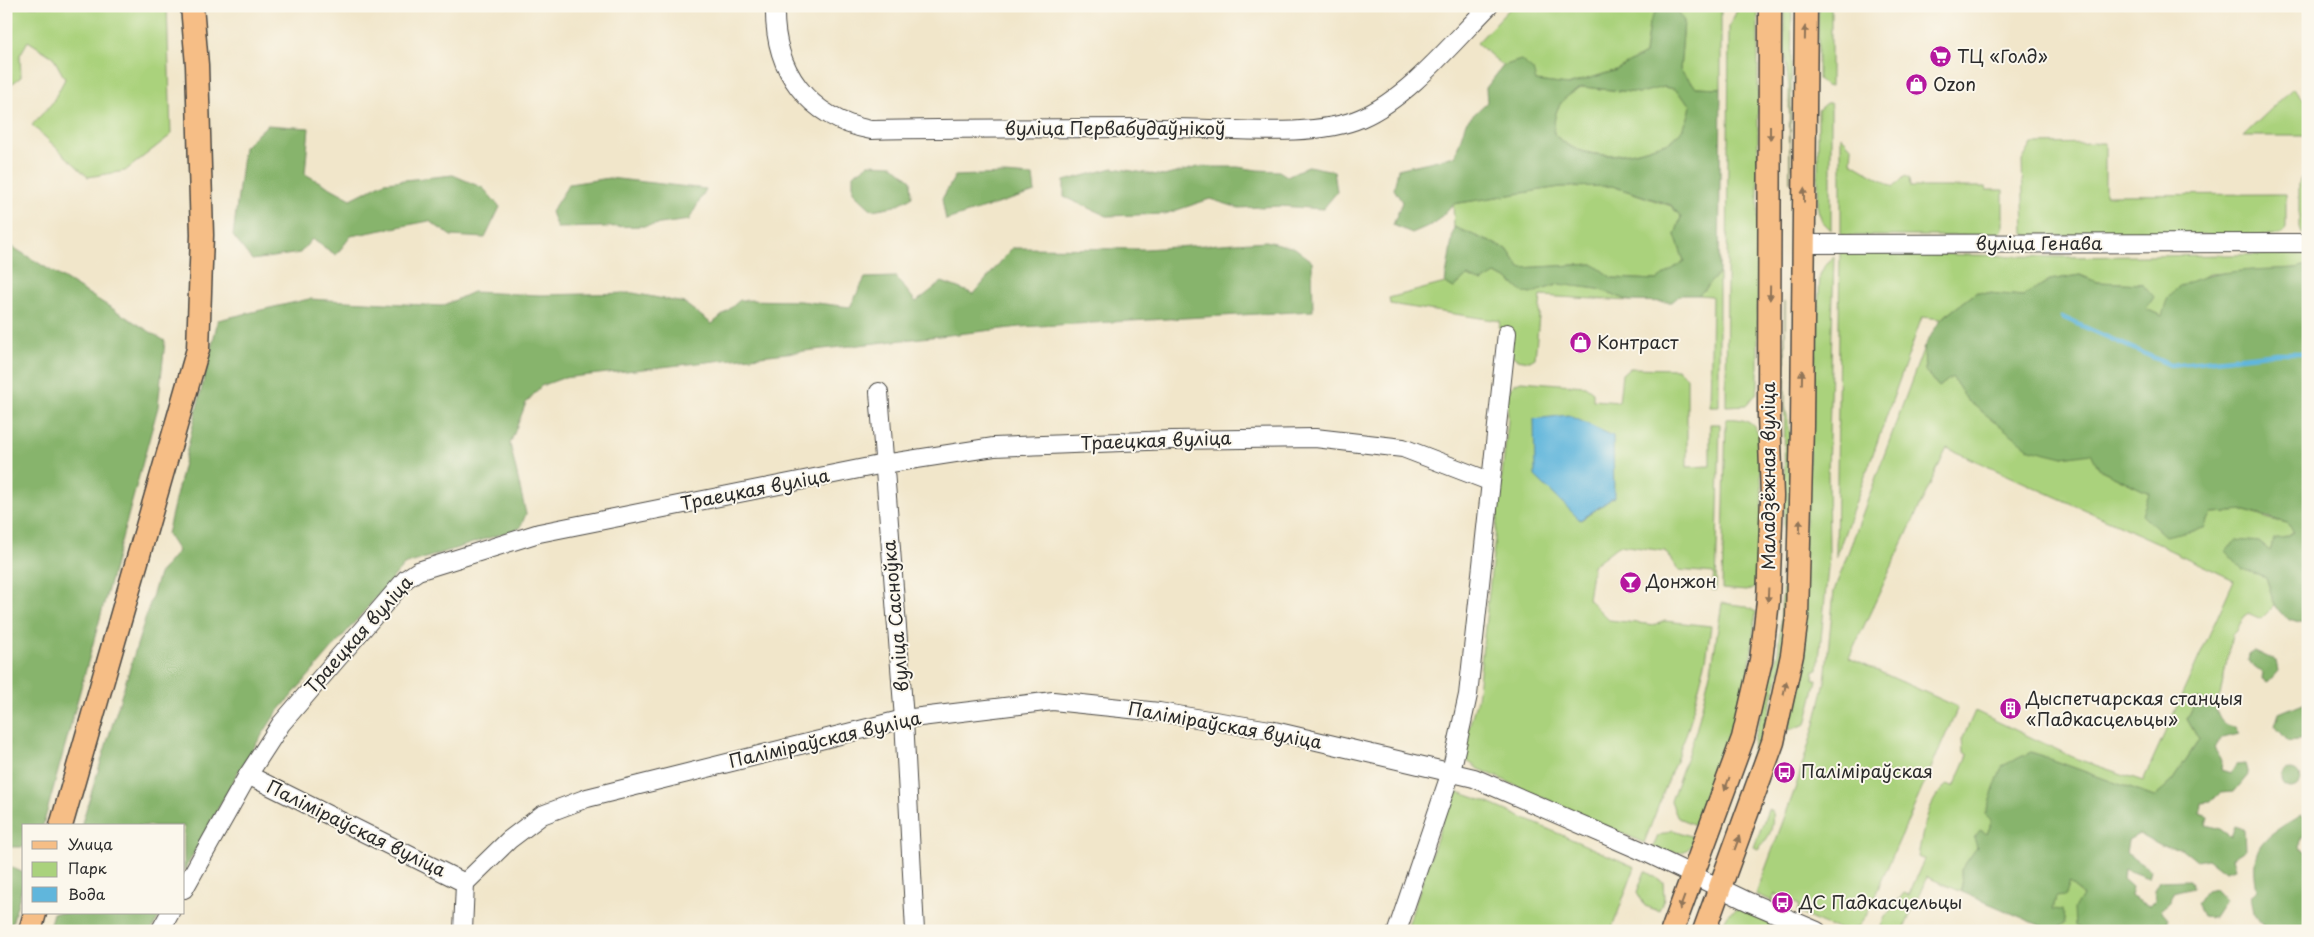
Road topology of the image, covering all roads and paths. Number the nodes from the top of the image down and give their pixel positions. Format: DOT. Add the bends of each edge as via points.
graph roads {
  1 [pos="192,6"];
  2 [pos="774,6"];
  3 [pos="1489,6"];
  4 [pos="1770,6"];
  5 [pos="1806,6"];
  6 [pos="2308,243"];
  7 [pos="1770,244"];
  8 [pos="1804,244"];
  9 [pos="1507,333"];
  10 [pos="879,392"];
  11 [pos="884,464"];
  12 [pos="1489,481"];
  13 [pos="904,719"];
  14 [pos="1451,772"];
  15 [pos="248,775"];
  16 [pos="62,824"];
  17 [pos="1693,875"];
  18 [pos="465,883"];
  19 [pos="185,887"];
  20 [pos="1720,888"];
  21 [pos="35,914"];
  22 [pos="169,914"];
  23 [pos="1779,924"];
  24 [pos="30,931"];
  25 [pos="160,931"];
  26 [pos="463,931"];
  27 [pos="915,931"];
  28 [pos="1397,931"];
  29 [pos="1672,931"];
  30 [pos="1704,931"];
  31 [pos="1817,931"];
  1 -- 16 [label="main road" via="202,235 198,350"];
  2 -- 3 [label="street, вуліца Первабудаўнікоў" via="774,24 782,60 794,82 809,101 829,116 851,126 871,130 1301,130 1334,126 1361,118 1386,105"];
  4 -- 7 [label="main road, Маладзёжная вуліца, one-way"];
  8 -- 5 [label="main road, Маладзёжная вуліца, one-way"];
  6 -- 8 [label="street, вуліца Генава"];
  7 -- 8 [label="main road, вуліца Генава"];
  7 -- 17 [label="main road, Маладзёжная вуліца, one-way" via="1772,496 1768,601 1761,660 1743,738"];
  20 -- 8 [label="main road, Маладзёжная вуліца, one-way" via="1773,742 1792,655 1799,561"];
  9 -- 12 [label="street"];
  10 -- 11 [label="street, вуліца Сасноўка"];
  11 -- 12 [label="street, Траецкая вуліца" via="994,446 1315,438 1403,448"];
  11 -- 13 [label="street, вуліца Сасноўка"];
  11 -- 15 [label="street, Траецкая вуліца" via="538,533 418,571 406,579 281,724"];
  12 -- 14 [label="street" via="1468,695"];
  13 -- 14 [label="street, Паліміраўская вуліца" via="1053,701 1159,712 1270,730"];
  13 -- 18 [label="street, Паліміраўская вуліца" via="588,798 542,816 509,840"];
  13 -- 27 [label="street, вуліца Сасноўка"];
  14 -- 17 [label="street, Паліміраўская вуліца" via="1492,784"];
  14 -- 28 [label="street"];
  15 -- 18 [label="street, Паліміраўская вуліца"];
  15 -- 19 [label="street, Траецкая вуліца"];
  17 -- 20 [label="street, Паліміраўская вуліца"];
  17 -- 29 [label="main road, Маладзёжная вуліца, one-way"];
  18 -- 26 [label="street, Паліміраўская вуліца"];
  20 -- 23 [label="street, Паліміраўская вуліца"];
  20 -- 30 [label="main road, Маладзёжная вуліца"];
  21 -- 24 [label="main road"];
  22 -- 25 [label="street"];
  23 -- 31 [label="street, Паліміраўская вуліца"];
}
